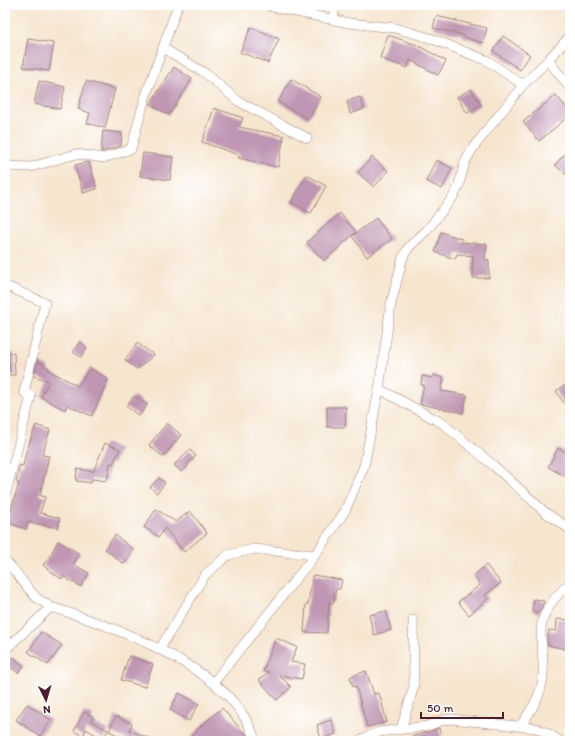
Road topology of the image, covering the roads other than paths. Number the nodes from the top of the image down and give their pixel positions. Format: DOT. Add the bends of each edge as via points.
graph roads {
  1 [pos="178,5"];
  2 [pos="268,5"];
  3 [pos="335,5"];
  4 [pos="333,20"];
  5 [pos="570,36"];
  6 [pos="163,48"];
  7 [pos="548,60"];
  8 [pos="523,85"];
  9 [pos="570,88"];
  10 [pos="306,138"];
  11 [pos="5,166"];
  12 [pos="5,287"];
  13 [pos="379,389"];
  14 [pos="5,496"];
  15 [pos="570,529"];
  16 [pos="315,554"];
  17 [pos="5,561"];
  18 [pos="570,582"];
  19 [pos="51,607"];
  20 [pos="413,620"];
  21 [pos="5,650"];
  22 [pos="159,650"];
  23 [pos="213,683"];
  24 [pos="520,726"];
  25 [pos="401,729"];
  26 [pos="255,741"];
  27 [pos="358,741"];
  28 [pos="560,741"];
  1 -- 6 [label="street"];
  2 -- 4 [label="street"];
  3 -- 4 [label="street"];
  4 -- 8 [label="street" via="395,28 445,42 488,61"];
  5 -- 7 [label="street"];
  6 -- 10 [label="street" via="205,73 238,101"];
  6 -- 11 [label="street" via="145,98 131,149 104,158 76,154 31,167"];
  7 -- 8 [label="street"];
  7 -- 9 [label="street"];
  8 -- 13 [label="street" via="473,148 465,162 453,197 403,257 391,304"];
  12 -- 14 [label="street" via="45,303 24,392 31,396"];
  13 -- 15 [label="street" via="442,423 546,513"];
  13 -- 16 [label="street" via="364,466 345,511"];
  16 -- 22 [label="street" via="254,549 228,555 205,575"];
  16 -- 23 [label="street"];
  17 -- 19 [label="street" via="20,575 37,598"];
  18 -- 24 [label="street" via="558,594 542,621 543,677 534,707"];
  19 -- 21 [label="street"];
  19 -- 22 [label="street" via="112,627"];
  20 -- 25 [label="street" via="414,686"];
  22 -- 23 [label="street"];
  23 -- 26 [label="street" via="235,703 250,727"];
  24 -- 25 [label="street" via="451,719 428,726"];
  24 -- 28 [label="street" via="536,728"];
  25 -- 27 [label="street" via="379,732"];
}
